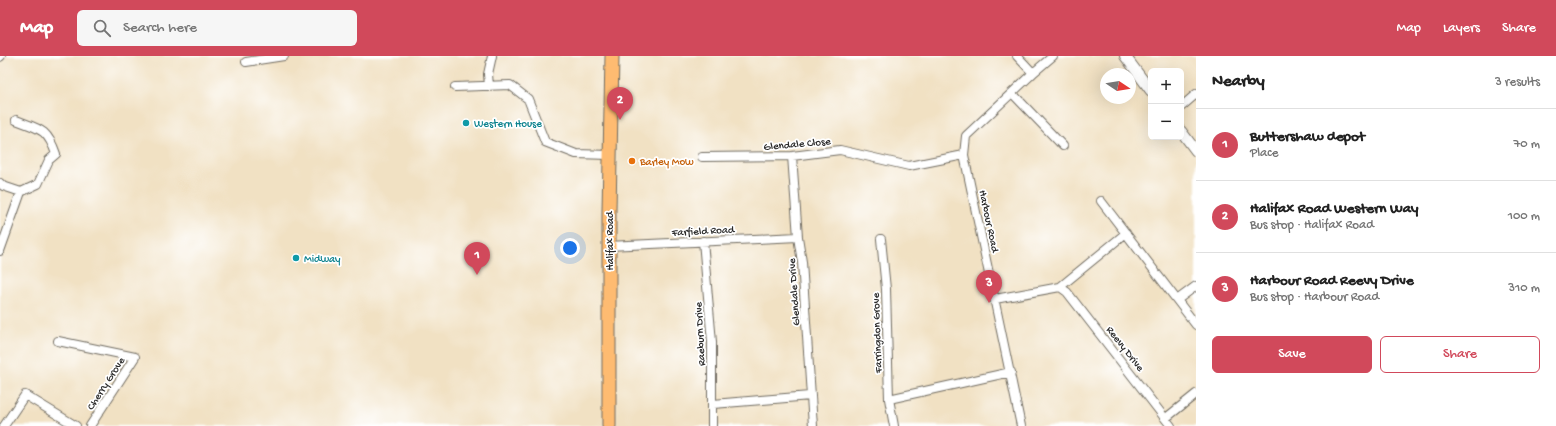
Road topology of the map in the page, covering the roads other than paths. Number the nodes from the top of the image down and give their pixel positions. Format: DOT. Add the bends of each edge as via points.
graph roads {
  1 [pos="284,56"];
  2 [pos="492,56"];
  3 [pos="612,56"];
  4 [pos="1017,56"];
  5 [pos="1053,56"];
  6 [pos="1125,56"];
  7 [pos="246,62"];
  8 [pos="1033,73"];
  9 [pos="489,86"];
  10 [pos="455,87"];
  11 [pos="1148,87"];
  12 [pos="1012,93"];
  13 [pos="1196,94"];
  14 [pos="1184,104"];
  15 [pos="16,120"];
  16 [pos="1184,135"];
  17 [pos="1063,146"];
  18 [pos="1196,151"];
  19 [pos="610,155"];
  20 [pos="964,155"];
  21 [pos="792,156"];
  22 [pos="702,157"];
  23 [pos="0,183"];
  24 [pos="21,192"];
  25 [pos="1101,201"];
  26 [pos="1126,233"];
  27 [pos="798,237"];
  28 [pos="881,240"];
  29 [pos="703,241"];
  30 [pos="608,246"];
  31 [pos="0,251"];
  32 [pos="1196,286"];
  33 [pos="1060,287"];
  34 [pos="996,299"];
  35 [pos="1177,300"];
  36 [pos="1196,325"];
  37 [pos="58,341"];
  38 [pos="1011,372"];
  39 [pos="1196,394"];
  40 [pos="810,396"];
  41 [pos="889,399"];
  42 [pos="713,404"];
  43 [pos="1166,418"];
  44 [pos="4,426"];
  45 [pos="76,426"];
  46 [pos="90,426"];
  47 [pos="609,426"];
  48 [pos="712,426"];
  49 [pos="813,426"];
  50 [pos="894,426"];
  51 [pos="1021,426"];
  52 [pos="1171,426"];
  1 -- 7 [label="street"];
  2 -- 9 [label="street" via="488,74"];
  3 -- 19 [label="highway, Halifax Road"];
  4 -- 8 [label="street"];
  5 -- 8 [label="street, Harbour Road"];
  6 -- 11 [label="street"];
  8 -- 12 [label="street, Harbour Road"];
  9 -- 10 [label="street"];
  9 -- 19 [label="street" via="510,86 528,99 545,142 576,154"];
  12 -- 17 [label="street"];
  12 -- 20 [label="street, Harbour Road" via="966,136"];
  13 -- 14 [label="street"];
  15 -- 24 [label="street" via="44,131 52,142 56,154 49,160 38,184"];
  16 -- 18 [label="street"];
  19 -- 30 [label="highway, Halifax Road"];
  20 -- 21 [label="street, Glendale Close" via="909,166 840,150"];
  20 -- 34 [label="street, Harbour Road"];
  21 -- 22 [label="street, Glendale Close"];
  21 -- 27 [label="street, Glendale Drive"];
  23 -- 24 [label="street"];
  24 -- 31 [label="street"];
  25 -- 26 [label="street"];
  26 -- 33 [label="street"];
  26 -- 35 [label="street"];
  27 -- 29 [label="street, Farfield Road"];
  27 -- 40 [label="street, Glendale Drive" via="802,262"];
  28 -- 41 [label="street, Farringdon Grove" via="886,289"];
  29 -- 30 [label="street, Farfield Road"];
  29 -- 42 [label="street, Raeburn Drive" via="712,342"];
  30 -- 47 [label="highway, Halifax Road"];
  32 -- 35 [label="street"];
  33 -- 34 [label="street"];
  33 -- 43 [label="street, Reevy Drive" via="1067,292"];
  34 -- 38 [label="street, Harbour Road"];
  35 -- 36 [label="street"];
  37 -- 46 [label="street, Cherry Grove" via="134,357"];
  38 -- 41 [label="street"];
  38 -- 51 [label="street, Harbour Road"];
  39 -- 43 [label="street"];
  40 -- 42 [label="street"];
  40 -- 49 [label="street, Glendale Drive"];
  41 -- 50 [label="street, Farringdon Grove"];
  42 -- 48 [label="street, Raeburn Drive"];
  43 -- 52 [label="street, Reevy Drive"];
  44 -- 45 [label="street" via="25,395"];
}
